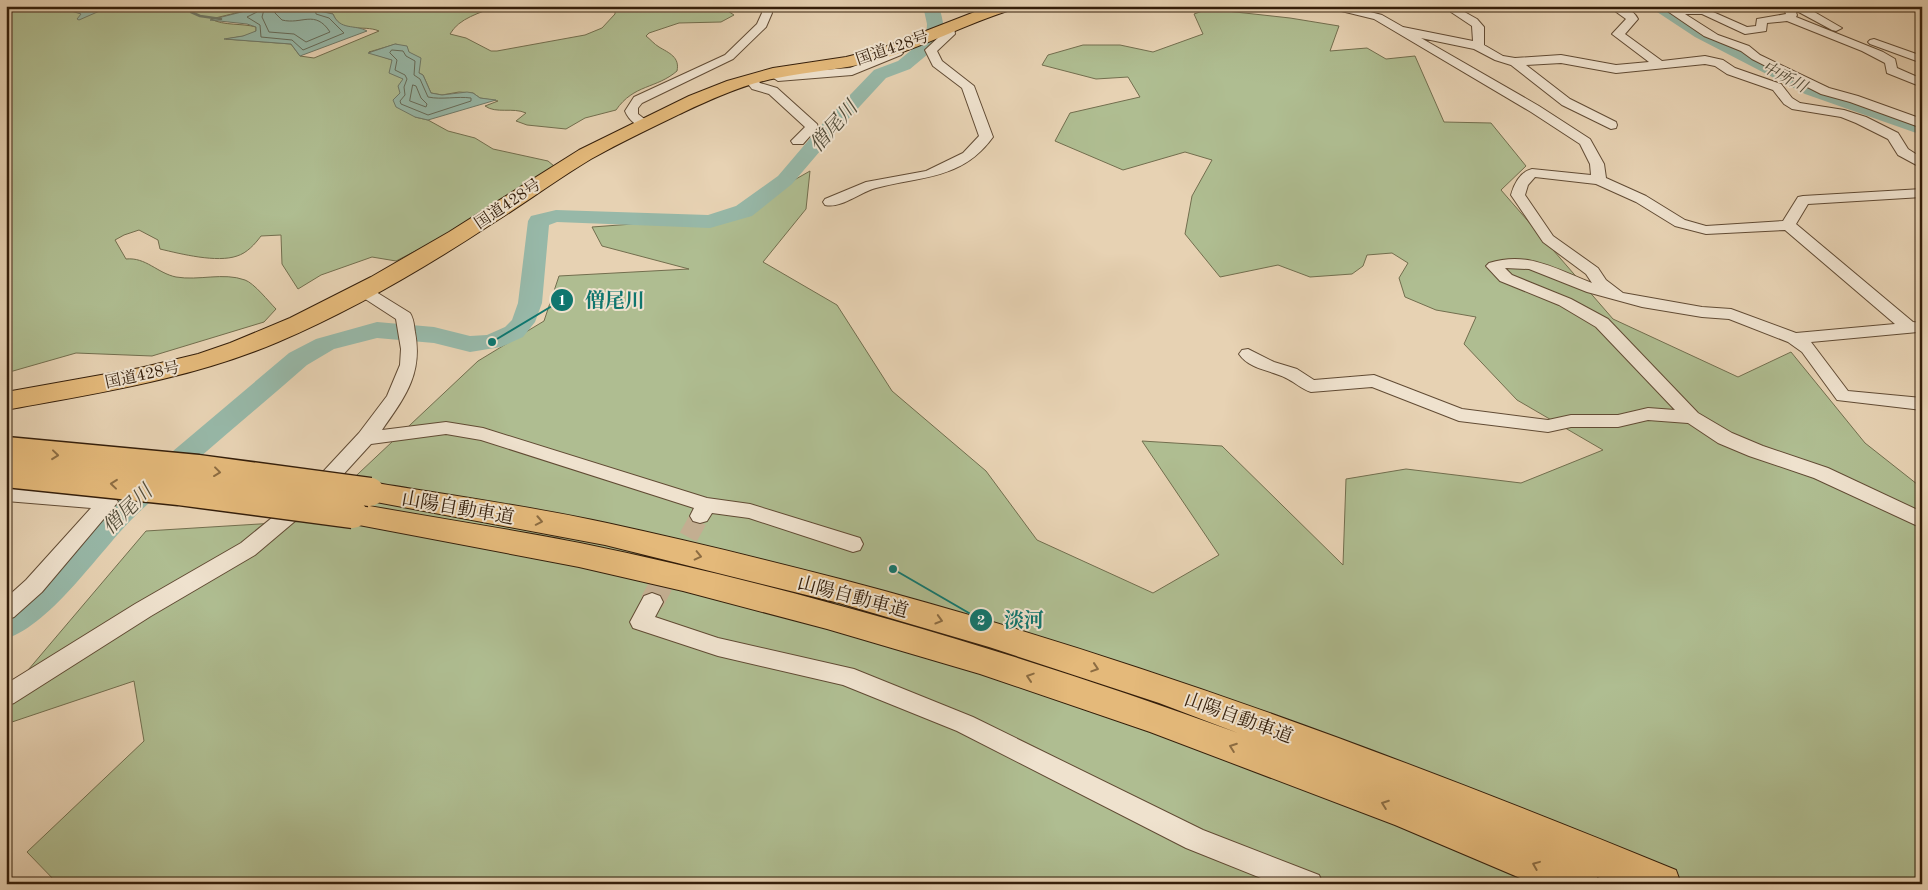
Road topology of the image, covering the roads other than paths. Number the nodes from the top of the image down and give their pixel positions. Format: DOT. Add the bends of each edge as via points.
graph roads {
  1 [pos="469,6"];
  2 [pos="491,6"];
  3 [pos="766,6"];
  4 [pos="1008,6"];
  5 [pos="1333,6"];
  6 [pos="1455,6"];
  7 [pos="1613,6"];
  8 [pos="1796,6"];
  9 [pos="1669,9"];
  10 [pos="1787,12"];
  11 [pos="1401,30"];
  12 [pos="934,33"];
  13 [pos="1478,46"];
  14 [pos="1922,60"];
  15 [pos="1515,62"];
  16 [pos="1660,65"];
  17 [pos="751,80"];
  18 [pos="1922,83"];
  19 [pos="1566,102"];
  20 [pos="1535,109"];
  21 [pos="645,124"];
  22 [pos="1922,124"];
  23 [pos="1611,125"];
  24 [pos="798,141"];
  25 [pos="1922,164"];
  26 [pos="1599,180"];
  27 [pos="1922,193"];
  28 [pos="830,202"];
  29 [pos="1788,225"];
  30 [pos="362,290"];
  31 [pos="1617,296"];
  32 [pos="1916,327"];
  33 [pos="1794,338"];
  34 [pos="1248,354"];
  35 [pos="6,401"];
  36 [pos="1922,404"];
  37 [pos="1692,417"];
  38 [pos="366,438"];
  39 [pos="6,451"];
  40 [pos="6,472"];
  41 [pos="6,494"];
  42 [pos="362,503"];
  43 [pos="1922,522"];
  44 [pos="853,544"];
  45 [pos="652,602"];
  46 [pos="6,611"];
  47 [pos="6,696"];
  48 [pos="1310,884"];
  49 [pos="1581,884"];
  50 [pos="1662,884"];
  1 -- 2 [label="street"];
  3 -- 21 [label="street" via="768,13 762,25 729,57 638,100 630,111 633,117"];
  4 -- 12 [label="highway, 国道428号" via="978,14"];
  5 -- 11 [label="street" via="1378,17"];
  6 -- 13 [label="street" via="1456,12 1478,26"];
  7 -- 16 [label="street" via="1632,19 1618,34"];
  8 -- 14 [label="street" via="1831,26"];
  9 -- 10 [label="street" via="1704,11 1745,31 1762,29 1761,21"];
  9 -- 22 [label="street" via="1709,35 1740,45 1756,57 1825,91"];
  10 -- 18 [label="street" via="1811,29 1870,49 1891,62 1891,70"];
  11 -- 13 [label="street"];
  11 -- 20 [label="street"];
  12 -- 17 [label="highway, 国道428号" via="869,58 775,72"];
  12 -- 28 [label="street" via="949,34 931,50 937,63 968,86 986,137 968,156 930,174 871,185"];
  13 -- 15 [label="street" via="1499,58"];
  15 -- 16 [label="street" via="1560,59 1616,69"];
  15 -- 19 [label="street"];
  16 -- 25 [label="street" via="1705,60 1720,63 1731,71 1777,87 1796,106 1844,114 1885,132 1897,140 1903,152"];
  17 -- 21 [label="highway, 国道428号" via="717,91"];
  17 -- 24 [label="street" via="756,86 773,91 812,127"];
  19 -- 20 [label="street"];
  19 -- 23 [label="street"];
  20 -- 26 [label="street" via="1584,142 1596,164"];
  21 -- 30 [label="highway, 国道428号" via="568,164 452,239"];
  26 -- 29 [label="street" via="1641,199 1680,223 1706,230"];
  26 -- 31 [label="street" via="1532,173 1521,184 1518,195 1548,239 1592,271 1600,283"];
  27 -- 29 [label="street" via="1803,200"];
  29 -- 32 [label="street"];
  30 -- 35 [label="highway, 国道428号" via="224,354 171,369"];
  30 -- 38 [label="street" via="404,317 410,349 409,365 395,398"];
  31 -- 33 [label="street" via="1685,310 1731,314"];
  31 -- 37 [label="street" via="1524,263 1506,261 1494,266 1506,278 1565,302 1602,324"];
  32 -- 33 [label="street"];
  33 -- 36 [label="street" via="1808,348 1843,396"];
  34 -- 37 [label="street" via="1312,386 1374,382 1459,415 1548,426 1571,420 1618,421 1648,414"];
  37 -- 43 [label="street" via="1725,438 1821,474"];
  38 -- 44 [label="street" via="446,428 483,434 703,510 750,511"];
  38 -- 47 [label="street" via="313,495 248,549"];
  39 -- 42 [label="highway, 山陽自動車道, one-way, bridge" via="198,469"];
  42 -- 40 [label="highway, 山陽自動車道, one-way, bridge" via="179,491"];
  41 -- 46 [label="street" via="108,502 34,586"];
  49 -- 42 [label="highway, 山陽自動車道, one-way" via="1404,811 1173,725 980,660 683,579"];
  42 -- 50 [label="highway, 山陽自動車道, one-way" via="514,516 839,591 989,634 1164,690 1369,766"];
  45 -- 48 [label="street" via="641,622 718,647 846,676 965,724 1195,838"];
}
